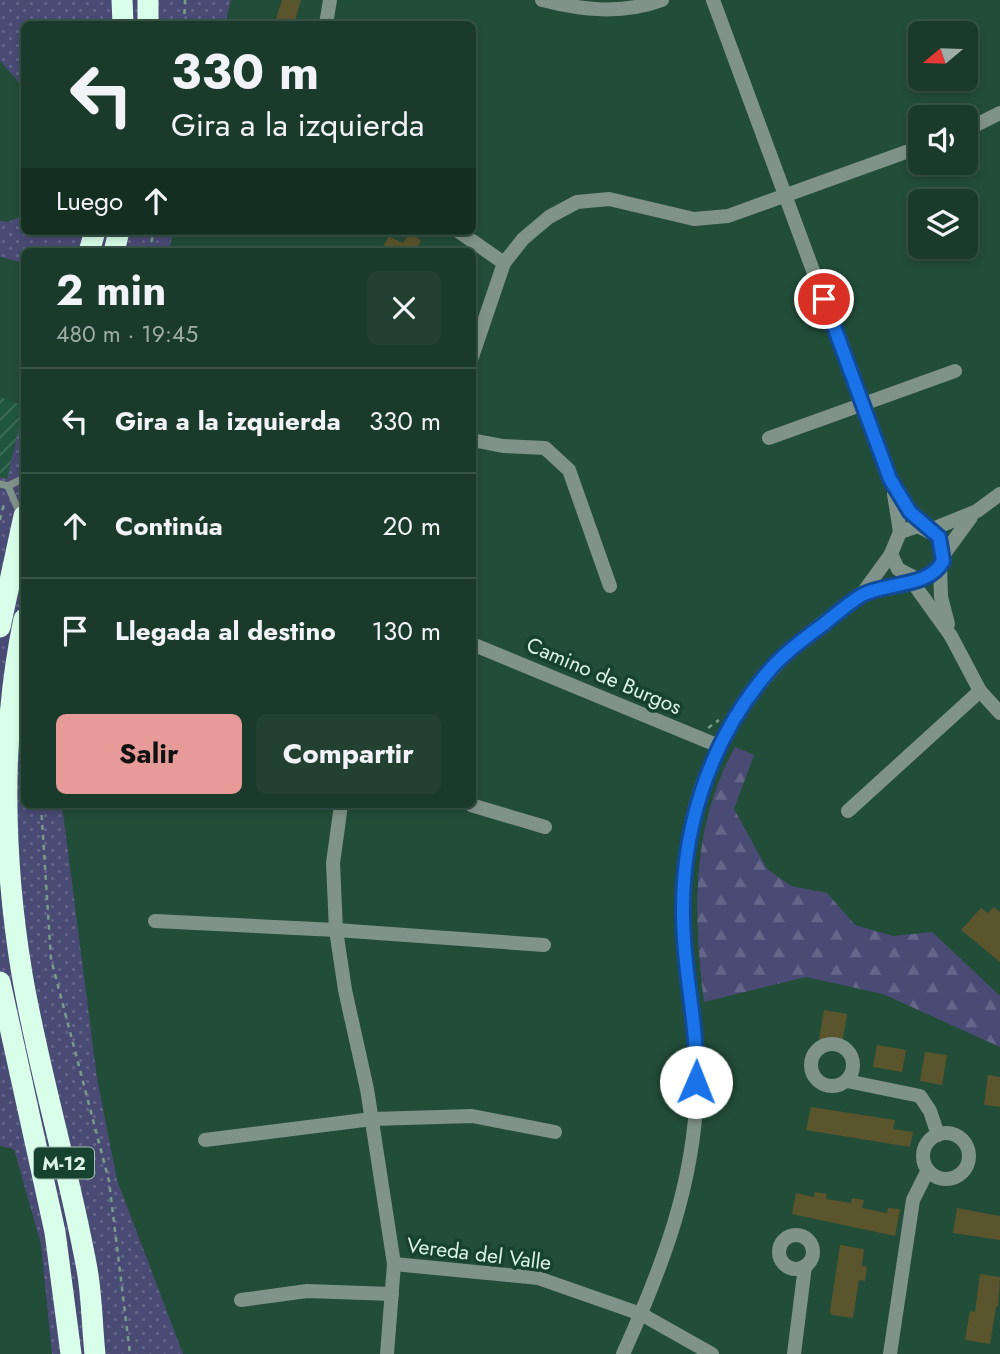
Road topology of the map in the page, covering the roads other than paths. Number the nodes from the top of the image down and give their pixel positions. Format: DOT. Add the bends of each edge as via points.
graph roads {
  1 [pos="122,0"];
  2 [pos="148,0"];
  3 [pos="330,0"];
  4 [pos="542,0"];
  5 [pos="662,0"];
  6 [pos="713,0"];
  7 [pos="123,21"];
  8 [pos="148,21"];
  9 [pos="326,21"];
  10 [pos="1000,113"];
  11 [pos="978,124"];
  12 [pos="908,152"];
  13 [pos="787,198"];
  14 [pos="464,235"];
  15 [pos="504,263"];
  16 [pos="476,345"];
  17 [pos="955,371"];
  18 [pos="862,404"];
  19 [pos="769,438"];
  20 [pos="476,441"];
  21 [pos="21,479"];
  22 [pos="890,479"];
  23 [pos="4,485"];
  24 [pos="1000,494"];
  25 [pos="977,511"];
  26 [pos="21,518"];
  27 [pos="928,528"];
  28 [pos="21,530"];
  29 [pos="900,533"];
  30 [pos="891,554"];
  31 [pos="942,560"];
  32 [pos="912,578"];
  33 [pos="610,586"];
  34 [pos="861,596"];
  35 [pos="0,627"];
  36 [pos="951,636"];
  37 [pos="21,642"];
  38 [pos="476,646"];
  39 [pos="981,691"];
  40 [pos="1000,713"];
  41 [pos="719,746"];
  42 [pos="476,806"];
  43 [pos="341,808"];
  44 [pos="848,811"];
  45 [pos="545,827"];
  46 [pos="155,921"];
  47 [pos="337,930"];
  48 [pos="544,945"];
  49 [pos="0,982"];
  50 [pos="847,1080"];
  51 [pos="372,1119"];
  52 [pos="555,1132"];
  53 [pos="938,1135"];
  54 [pos="205,1140"];
  55 [pos="928,1170"];
  56 [pos="394,1264"];
  57 [pos="805,1266"];
  58 [pos="392,1294"];
  59 [pos="241,1300"];
  60 [pos="641,1314"];
  61 [pos="71,1354"];
  62 [pos="94,1354"];
  63 [pos="387,1354"];
  64 [pos="623,1354"];
  65 [pos="712,1354"];
  66 [pos="794,1354"];
  67 [pos="890,1354"];
  1 -- 7 [label="highway"];
  2 -- 8 [label="highway"];
  3 -- 9 [label="street"];
  4 -- 5 [label="street" via="592,11"];
  6 -- 13 [label="street"];
  10 -- 11 [label="street"];
  12 -- 13 [label="street"];
  13 -- 15 [label="street" via="729,216 694,219 609,198 577,202 549,217"];
  13 -- 18 [label="street"];
  14 -- 15 [label="street"];
  15 -- 16 [label="street"];
  17 -- 18 [label="street"];
  18 -- 19 [label="street"];
  18 -- 22 [label="street"];
  20 -- 33 [label="street" via="545,448 569,470"];
  21 -- 23 [label="lane"];
  22 -- 27 [label="street" via="910,512"];
  22 -- 29 [label="street"];
  23 -- 26 [label="lane"];
  24 -- 25 [label="street"];
  25 -- 27 [label="street"];
  25 -- 31 [label="street"];
  27 -- 29 [label="street" via="909,527"];
  27 -- 31 [label="street" via="939,537"];
  28 -- 35 [label="highway"];
  29 -- 30 [label="street"];
  30 -- 32 [label="street" via="898,569"];
  30 -- 34 [label="street"];
  31 -- 32 [label="street" via="929,576"];
  31 -- 36 [label="street" via="941,597"];
  32 -- 34 [label="street"];
  32 -- 36 [label="street"];
  34 -- 41 [label="street" via="769,670"];
  36 -- 39 [label="street"];
  37 -- 62 [label="highway, M-12" via="9,766 13,905 30,1014 88,1273"];
  38 -- 41 [label="street, Camino de Burgos"];
  39 -- 40 [label="street"];
  39 -- 44 [label="street"];
  41 -- 60 [label="street" via="694,813 686,865 684,939 697,1056 692,1158 680,1212"];
  42 -- 45 [label="street"];
  43 -- 47 [label="street" via="333,863"];
  46 -- 47 [label="street"];
  47 -- 48 [label="street"];
  47 -- 51 [label="street"];
  49 -- 61 [label="highway, M-12" via="55,1232"];
  50 -- 53 [label="street" via="920,1096"];
  51 -- 52 [label="street" via="472,1116"];
  51 -- 54 [label="street"];
  51 -- 56 [label="street"];
  53 -- 55 [label="street" via="923,1152"];
  53 -- 55 [label="street" via="958,1136 965,1142 969,1159 952,1178 943,1179"];
  55 -- 67 [label="street" via="913,1200"];
  56 -- 58 [label="street"];
  56 -- 60 [label="street, Vereda del Valle" via="538,1278"];
  57 -- 66 [label="street"];
  58 -- 59 [label="street" via="307,1291"];
  58 -- 63 [label="street"];
  60 -- 64 [label="street"];
  60 -- 65 [label="street, Vereda del Valle"];
}
